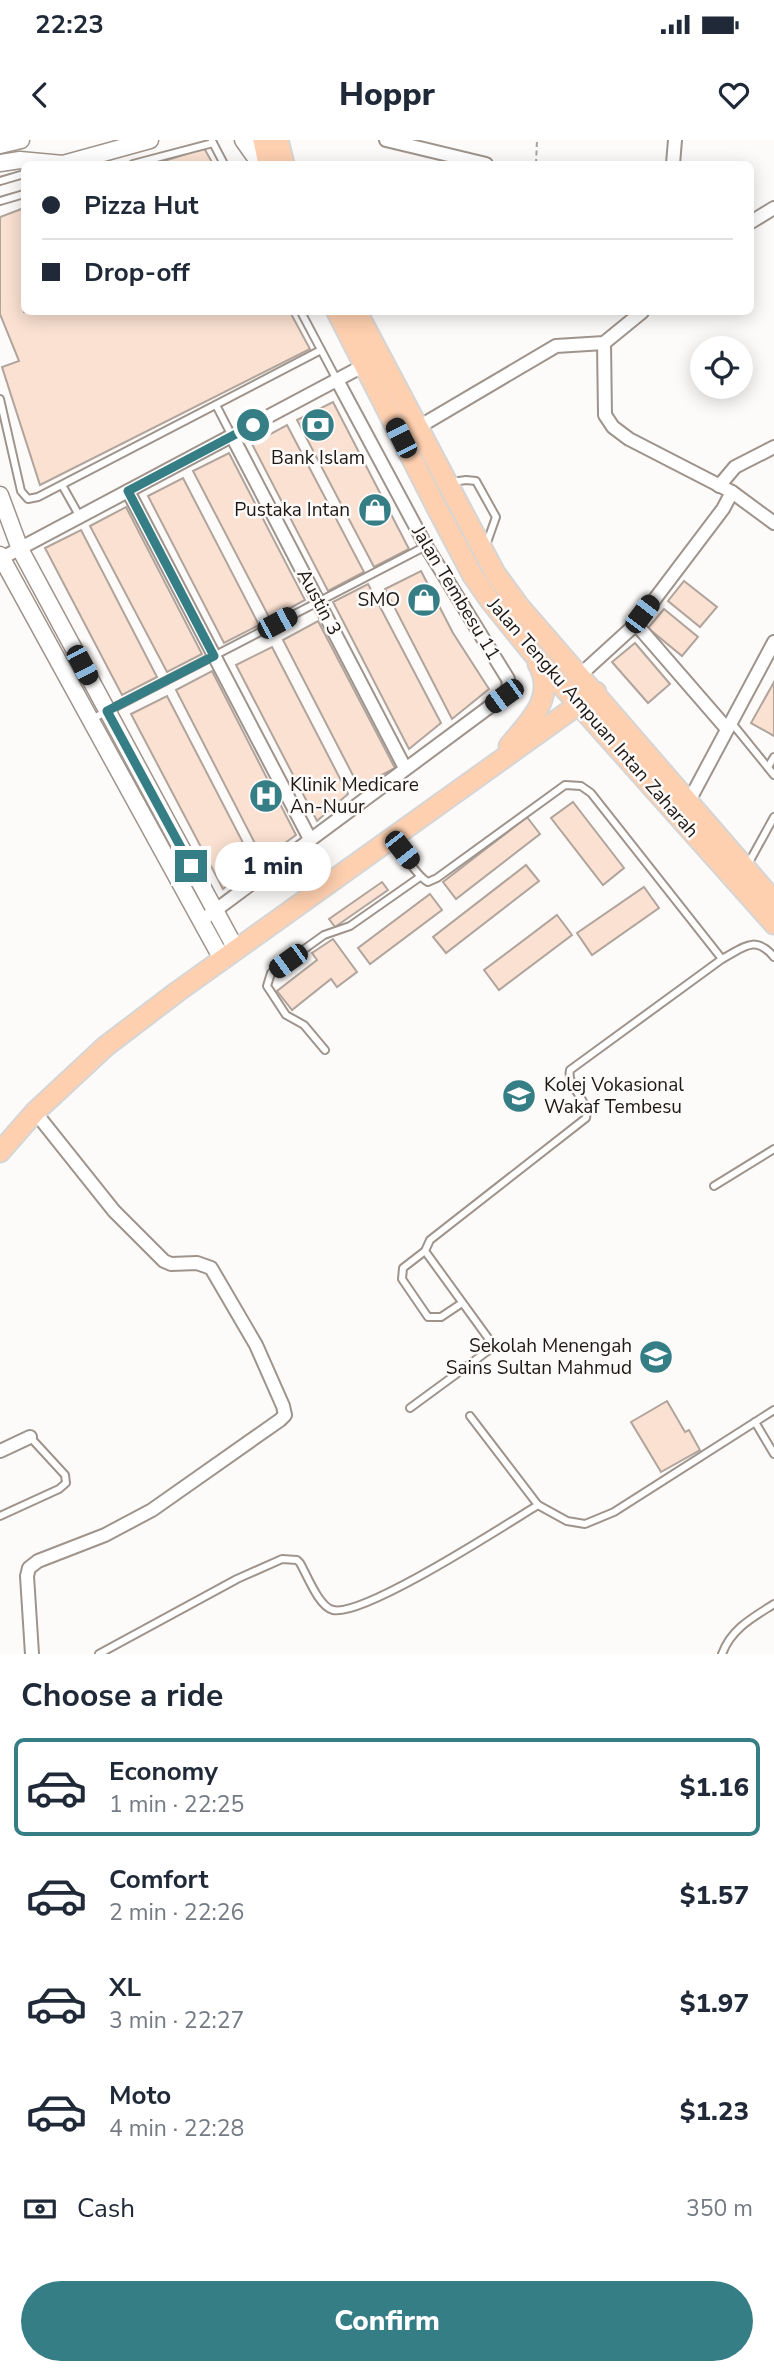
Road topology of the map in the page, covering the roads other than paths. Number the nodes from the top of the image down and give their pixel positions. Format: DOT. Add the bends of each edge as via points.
graph roads {
  1 [pos="20,140"];
  2 [pos="150,140"];
  3 [pos="243,140"];
  4 [pos="263,140"];
  5 [pos="278,140"];
  6 [pos="386,140"];
  7 [pos="675,140"];
  8 [pos="212,141"];
  9 [pos="0,145"];
  10 [pos="26,161"];
  11 [pos="72,161"];
  12 [pos="143,161"];
  13 [pos="222,161"];
  14 [pos="258,161"];
  15 [pos="267,161"];
  16 [pos="283,161"];
  17 [pos="474,161"];
  18 [pos="673,161"];
  19 [pos="0,163"];
  20 [pos="21,175"];
  21 [pos="0,181"];
  22 [pos="21,195"];
  23 [pos="0,201"];
  24 [pos="774,208"];
  25 [pos="754,220"];
  26 [pos="302,315"];
  27 [pos="338,315"];
  28 [pos="359,315"];
  29 [pos="638,315"];
  30 [pos="604,343"];
  31 [pos="321,350"];
  32 [pos="363,366"];
  33 [pos="337,380"];
  34 [pos="0,399"];
  35 [pos="216,405"];
  36 [pos="417,428"];
  37 [pos="232,436"];
  38 [pos="774,447"];
  39 [pos="447,483"];
  40 [pos="62,485"];
  41 [pos="719,485"];
  42 [pos="128,491"];
  43 [pos="732,492"];
  44 [pos="0,495"];
  45 [pos="80,517"];
  46 [pos="774,523"];
  47 [pos="426,546"];
  48 [pos="20,549"];
  49 [pos="484,551"];
  50 [pos="1,557"];
  51 [pos="319,602"];
  52 [pos="636,624"];
  53 [pos="774,642"];
  54 [pos="530,650"];
  55 [pos="214,656"];
  56 [pos="580,675"];
  57 [pos="596,692"];
  58 [pos="579,705"];
  59 [pos="107,711"];
  60 [pos="89,720"];
  61 [pos="729,725"];
  62 [pos="548,727"];
  63 [pos="606,736"];
  64 [pos="774,757"];
  65 [pos="768,767"];
  66 [pos="405,768"];
  67 [pos="490,769"];
  68 [pos="774,775"];
  69 [pos="689,801"];
  70 [pos="774,817"];
  71 [pos="393,838"];
  72 [pos="310,839"];
  73 [pos="746,868"];
  74 [pos="420,877"];
  75 [pos="774,901"];
  76 [pos="215,911"];
  77 [pos="201,921"];
  78 [pos="774,924"];
  79 [pos="230,956"];
  80 [pos="774,957"];
  81 [pos="722,959"];
  82 [pos="325,1050"];
  83 [pos="35,1112"];
  84 [pos="774,1149"];
  85 [pos="0,1152"];
  86 [pos="714,1186"];
  87 [pos="425,1251"];
  88 [pos="462,1303"];
  89 [pos="410,1408"];
  90 [pos="774,1410"];
  91 [pos="470,1416"];
  92 [pos="755,1422"];
  93 [pos="30,1437"];
  94 [pos="0,1451"];
  95 [pos="774,1454"];
  96 [pos="538,1505"];
  97 [pos="0,1516"];
  98 [pos="774,1604"];
  99 [pos="32,1654"];
  100 [pos="100,1654"];
  101 [pos="722,1654"];
  1 -- 9 [label="street"];
  2 -- 11 [label="street"];
  3 -- 14 [label="street"];
  4 -- 15 [label="main road"];
  5 -- 16 [label="main road"];
  6 -- 17 [label="street"];
  7 -- 18 [label="street"];
  8 -- 12 [label="lane"];
  8 -- 13 [label="lane"];
  10 -- 19 [label="street"];
  20 -- 21 [label="lane"];
  22 -- 23 [label="lane"];
  24 -- 25 [label="street"];
  26 -- 31 [label="lane"];
  27 -- 32 [label="main road, Jalan Tengku Ampuan Intan Zaharah"];
  28 -- 36 [label="main road, Jalan Tengku Ampuan Intan Zaharah"];
  29 -- 30 [label="street"];
  30 -- 36 [label="street" via="556,346"];
  30 -- 41 [label="street" via="605,415 612,427"];
  31 -- 33 [label="lane"];
  31 -- 35 [label="lane"];
  32 -- 33 [label="street"];
  32 -- 54 [label="main road, Jalan Tengku Ampuan Intan Zaharah" via="473,576"];
  33 -- 37 [label="street"];
  33 -- 47 [label="street, Jalan Tembesu 11"];
  34 -- 40 [label="lane" via="24,496 38,497"];
  35 -- 37 [label="lane"];
  35 -- 40 [label="lane"];
  36 -- 39 [label="main road, Jalan Tengku Ampuan Intan Zaharah"];
  37 -- 42 [label="street"];
  37 -- 51 [label="street, Austin 3"];
  38 -- 41 [label="street" via="735,467"];
  39 -- 49 [label="main road, Jalan Tengku Ampuan Intan Zaharah"];
  39 -- 49 [label="lane" via="476,481 496,517"];
  40 -- 45 [label="lane"];
  41 -- 43 [label="street"];
  42 -- 45 [label="street"];
  42 -- 55 [label="street"];
  43 -- 46 [label="street"];
  43 -- 52 [label="street"];
  44 -- 48 [label="street"];
  45 -- 48 [label="street"];
  47 -- 51 [label="lane"];
  47 -- 66 [label="street, Jalan Tembesu 11" via="509,686 504,696"];
  48 -- 50 [label="street"];
  48 -- 59 [label="street"];
  49 -- 56 [label="main road, Jalan Tengku Ampuan Intan Zaharah" via="519,606"];
  50 -- 60 [label="street"];
  51 -- 55 [label="lane"];
  51 -- 66 [label="street, Austin 3"];
  52 -- 56 [label="street"];
  52 -- 61 [label="street"];
  53 -- 61 [label="street"];
  54 -- 58 [label="main road, Jalan Tengku Ampuan Intan Zaharah"];
  54 -- 67 [label="main road" via="542,670 542,703"];
  55 -- 59 [label="lane"];
  55 -- 72 [label="street"];
  56 -- 57 [label="main road, Jalan Tengku Ampuan Intan Zaharah"];
  57 -- 58 [label="main road"];
  57 -- 69 [label="main road, Jalan Tengku Ampuan Intan Zaharah"];
  58 -- 62 [label="main road"];
  58 -- 63 [label="main road, Jalan Tengku Ampuan Intan Zaharah"];
  59 -- 60 [label="lane"];
  59 -- 76 [label="street"];
  60 -- 77 [label="street"];
  61 -- 65 [label="lane"];
  61 -- 69 [label="street"];
  62 -- 63 [label="main road" via="579,722"];
  62 -- 67 [label="main road"];
  63 -- 78 [label="main road, Jalan Tengku Ampuan Intan Zaharah"];
  64 -- 65 [label="lane"];
  65 -- 68 [label="lane"];
  66 -- 72 [label="street, Jalan Tembesu 11"];
  67 -- 71 [label="main road"];
  69 -- 73 [label="main road, Jalan Tengku Ampuan Intan Zaharah"];
  70 -- 73 [label="lane"];
  71 -- 74 [label="lane"];
  71 -- 79 [label="main road"];
  72 -- 76 [label="street, Jalan Tembesu 11"];
  73 -- 75 [label="main road, Jalan Tengku Ampuan Intan Zaharah"];
  74 -- 81 [label="lane" via="428,882 437,878 565,785 582,786"];
  74 -- 82 [label="lane" via="350,926 324,935 271,974 267,986 286,1015 304,1025"];
  76 -- 77 [label="street, Jalan Tembesu 11"];
  76 -- 79 [label="street"];
  77 -- 79 [label="street"];
  79 -- 83 [label="main road" via="106,1046"];
  80 -- 81 [label="lane" via="765,946 752,943"];
  81 -- 87 [label="lane" via="570,1070 570,1082 587,1109 586,1118 430,1240"];
  83 -- 85 [label="main road"];
  83 -- 99 [label="street" via="114,1211 164,1261 211,1268 256,1345 285,1415 152,1510 29,1568"];
  84 -- 86 [label="lane"];
  87 -- 88 [label="lane"];
  87 -- 88 [label="lane" via="402,1268 402,1279 428,1317 441,1317"];
  88 -- 89 [label="lane" via="491,1342 489,1350"];
  90 -- 92 [label="lane"];
  91 -- 96 [label="lane"];
  92 -- 95 [label="lane"];
  92 -- 96 [label="lane" via="599,1520 585,1524 568,1521"];
  93 -- 94 [label="street"];
  93 -- 97 [label="lane" via="65,1475 66,1483"];
  96 -- 100 [label="lane" via="403,1587 348,1609 333,1610 323,1604 300,1563 282,1559"];
  98 -- 101 [label="lane" via="738,1628"];
}
